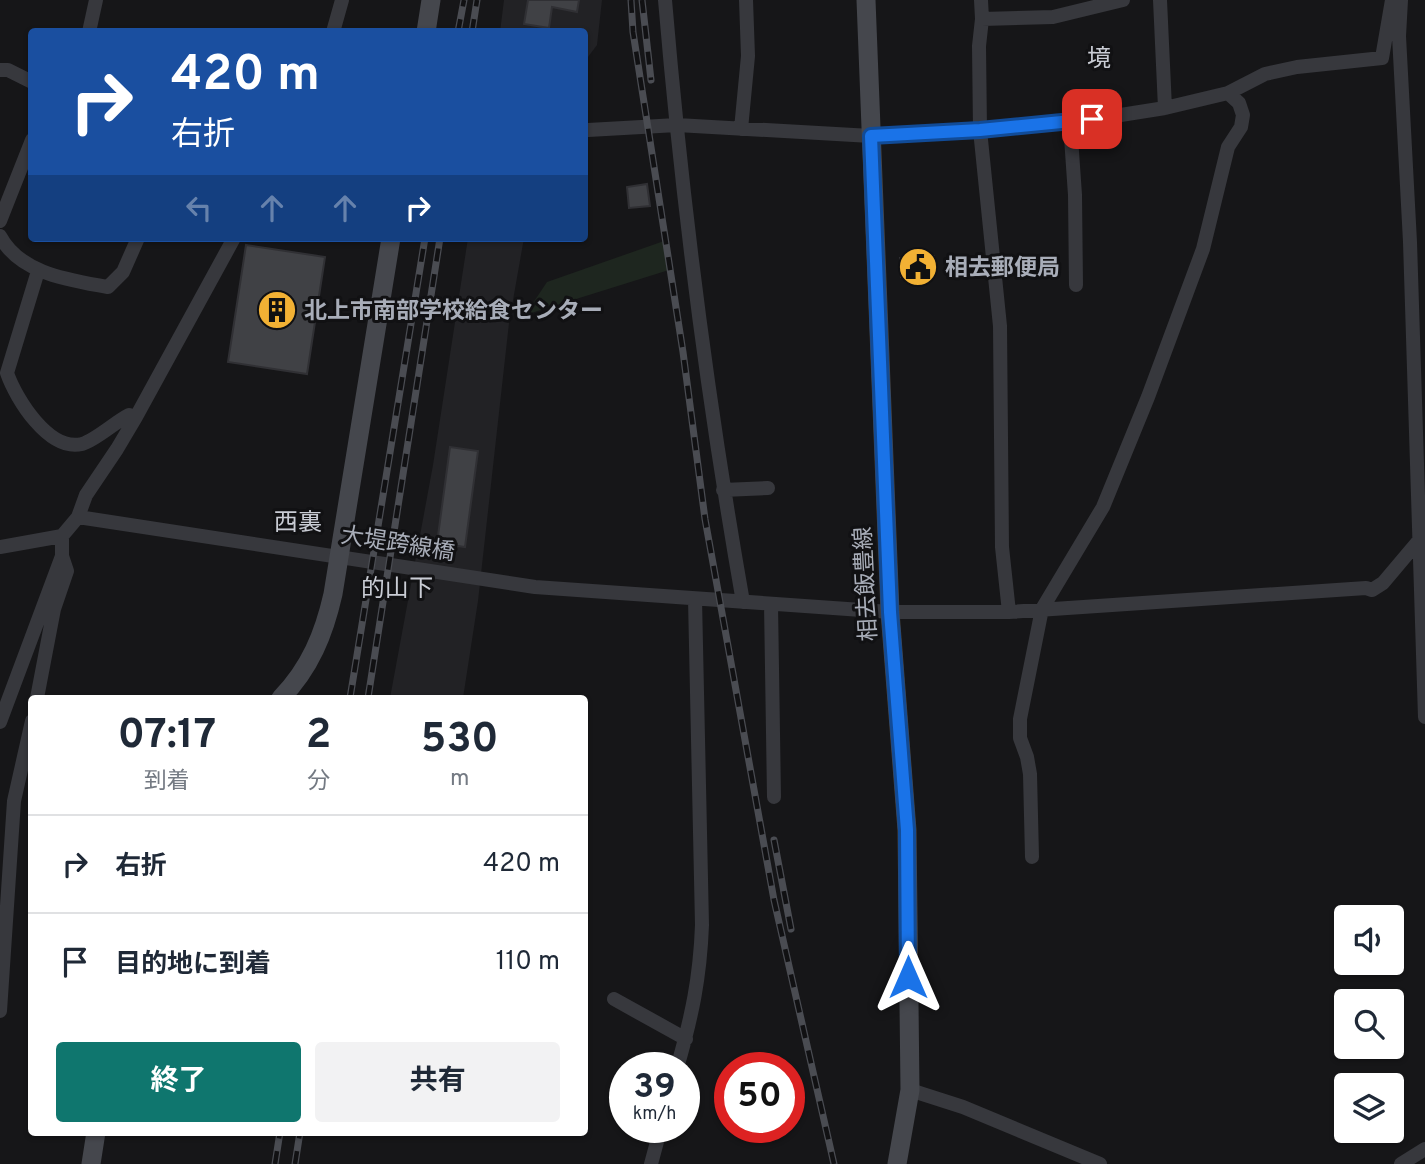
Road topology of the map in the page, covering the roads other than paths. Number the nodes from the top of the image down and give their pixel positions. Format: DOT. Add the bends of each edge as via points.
graph roads {
  1 [pos="96,0"];
  2 [pos="342,0"];
  3 [pos="431,0"];
  4 [pos="665,0"];
  5 [pos="746,0"];
  6 [pos="866,0"];
  7 [pos="981,0"];
  8 [pos="1123,0"];
  9 [pos="1160,0"];
  10 [pos="1392,0"];
  11 [pos="1401,0"];
  12 [pos="982,19"];
  13 [pos="90,28"];
  14 [pos="334,28"];
  15 [pos="427,28"];
  16 [pos="0,70"];
  17 [pos="28,80"];
  18 [pos="1228,93"];
  19 [pos="1165,108"];
  20 [pos="1070,123"];
  21 [pos="677,125"];
  22 [pos="741,129"];
  23 [pos="588,130"];
  24 [pos="980,130"];
  25 [pos="871,136"];
  26 [pos="28,151"];
  27 [pos="0,221"];
  28 [pos="0,236"];
  29 [pos="136,242"];
  30 [pos="232,242"];
  31 [pos="390,242"];
  32 [pos="38,271"];
  33 [pos="1076,285"];
  34 [pos="3,374"];
  35 [pos="136,417"];
  36 [pos="768,488"];
  37 [pos="723,490"];
  38 [pos="78,517"];
  39 [pos="62,536"];
  40 [pos="1423,543"];
  41 [pos="0,547"];
  42 [pos="62,556"];
  43 [pos="695,599"];
  44 [pos="743,603"];
  45 [pos="771,604"];
  46 [pos="1042,609"];
  47 [pos="890,612"];
  48 [pos="1009,612"];
  49 [pos="38,695"];
  50 [pos="284,695"];
  51 [pos="1425,717"];
  52 [pos="0,722"];
  53 [pos="28,738"];
  54 [pos="774,797"];
  55 [pos="1032,857"];
  56 [pos="614,999"];
  57 [pos="0,1010"];
  58 [pos="686,1039"];
  59 [pos="682,1052"];
  60 [pos="910,1090"];
  61 [pos="95,1136"];
  62 [pos="657,1143"];
  63 [pos="1425,1149"];
  64 [pos="91,1164"];
  65 [pos="651,1164"];
  66 [pos="897,1164"];
  67 [pos="1100,1164"];
  68 [pos="1401,1164"];
  69 [pos="1424,1164"];
  1 -- 13 [label="street"];
  2 -- 14 [label="street"];
  3 -- 15 [label="main road"];
  4 -- 21 [label="street"];
  5 -- 22 [label="street" via="748,56"];
  6 -- 25 [label="main road, 相去飯豊線"];
  7 -- 12 [label="street"];
  8 -- 12 [label="street" via="1053,17"];
  9 -- 19 [label="street"];
  10 -- 18 [label="street" via="1382,58 1265,74"];
  11 -- 40 [label="street"];
  12 -- 24 [label="street" via="978,46"];
  16 -- 17 [label="street"];
  18 -- 19 [label="street"];
  18 -- 46 [label="street" via="1239,103 1241,127 1228,147 1198,260 1103,507"];
  19 -- 20 [label="street"];
  20 -- 24 [label="street"];
  20 -- 33 [label="street"];
  21 -- 22 [label="street"];
  21 -- 23 [label="street"];
  21 -- 37 [label="street"];
  22 -- 25 [label="street"];
  24 -- 25 [label="street"];
  24 -- 48 [label="street" via="1000,326 1002,547"];
  25 -- 47 [label="main road, 相去飯豊線"];
  26 -- 27 [label="street"];
  28 -- 32 [label="street"];
  29 -- 32 [label="street" via="123,272 108,287"];
  30 -- 35 [label="street"];
  31 -- 50 [label="main road" via="331,605 312,657"];
  32 -- 34 [label="street"];
  34 -- 35 [label="street" via="38,426 71,445 85,444 129,415"];
  35 -- 38 [label="street" via="86,495"];
  36 -- 37 [label="street"];
  37 -- 44 [label="street"];
  38 -- 39 [label="street"];
  38 -- 43 [label="street, 大堤跨線橋" via="467,578"];
  39 -- 41 [label="street"];
  39 -- 42 [label="street"];
  40 -- 46 [label="street, 大堤跨線橋" via="1372,590"];
  40 -- 51 [label="street"];
  42 -- 49 [label="street" via="67,571 54,608"];
  42 -- 52 [label="street"];
  43 -- 44 [label="street, 大堤跨線橋"];
  43 -- 58 [label="street" via="702,925"];
  44 -- 45 [label="street, 大堤跨線橋"];
  45 -- 47 [label="street, 大堤跨線橋"];
  45 -- 54 [label="street"];
  46 -- 48 [label="street, 大堤跨線橋"];
  46 -- 55 [label="street" via="1020,719 1030,774"];
  47 -- 48 [label="street, 大堤跨線橋"];
  47 -- 60 [label="main road, 相去飯豊線" via="907,830"];
  53 -- 57 [label="street" via="14,801"];
  56 -- 58 [label="street"];
  58 -- 59 [label="street"];
  60 -- 66 [label="main road, 相去飯豊線"];
  60 -- 67 [label="street"];
  61 -- 64 [label="main road"];
  62 -- 65 [label="street"];
  63 -- 68 [label="street"];
  63 -- 69 [label="street"];
}
